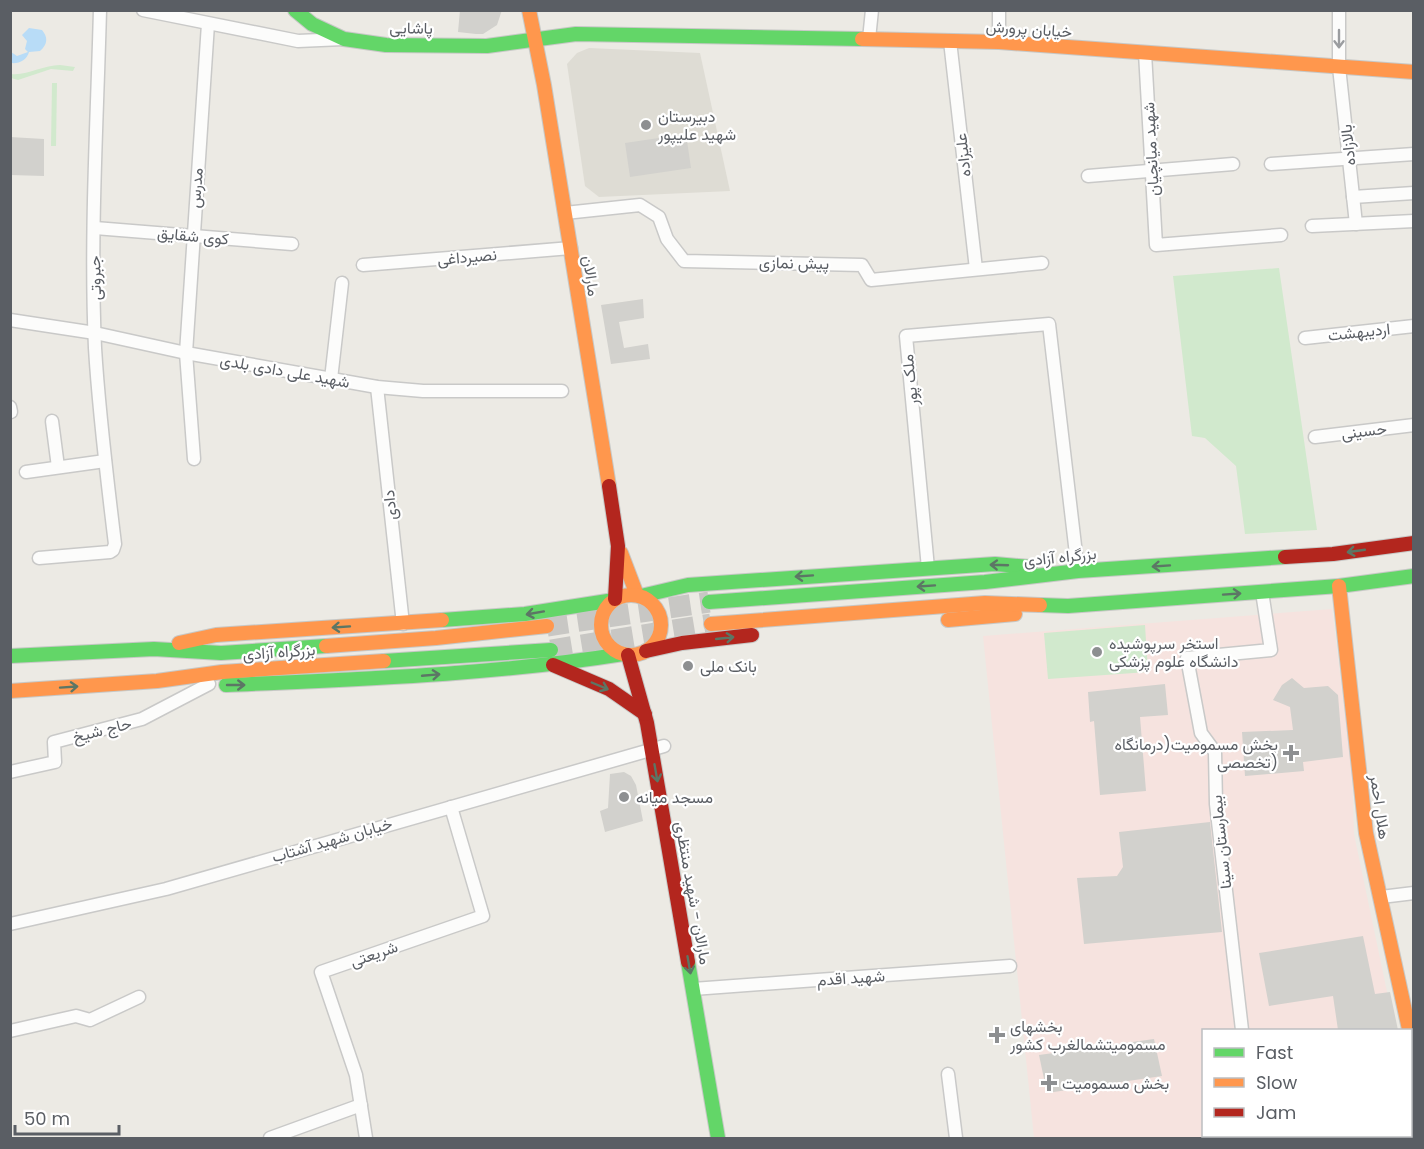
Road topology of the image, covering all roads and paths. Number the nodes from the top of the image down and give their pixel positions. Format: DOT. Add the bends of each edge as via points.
graph roads {
  1 [pos="100,10"];
  2 [pos="143,10"];
  3 [pos="295,10"];
  4 [pos="529,10"];
  5 [pos="872,10"];
  6 [pos="999,10"];
  7 [pos="1339,10"];
  8 [pos="208,24"];
  9 [pos="344,39"];
  10 [pos="534,39"];
  11 [pos="869,39"];
  12 [pos="950,41"];
  13 [pos="999,42"];
  14 [pos="1145,53"];
  15 [pos="1340,67"];
  16 [pos="1413,72"];
  17 [pos="1413,154"];
  18 [pos="1349,158"];
  19 [pos="1233,164"];
  20 [pos="1271,164"];
  21 [pos="1152,170"];
  22 [pos="1088,177"];
  23 [pos="1413,193"];
  24 [pos="1353,197"];
  25 [pos="566,213"];
  26 [pos="1413,221"];
  27 [pos="1356,224"];
  28 [pos="1312,226"];
  29 [pos="95,228"];
  30 [pos="193,236"];
  31 [pos="1281,236"];
  32 [pos="292,244"];
  33 [pos="571,248"];
  34 [pos="1042,263"];
  35 [pos="363,265"];
  36 [pos="976,269"];
  37 [pos="342,283"];
  38 [pos="10,320"];
  39 [pos="1413,326"];
  40 [pos="95,333"];
  41 [pos="1305,338"];
  42 [pos="186,353"];
  43 [pos="331,380"];
  44 [pos="377,387"];
  45 [pos="562,391"];
  46 [pos="52,421"];
  47 [pos="1413,425"];
  48 [pos="1316,437"];
  49 [pos="194,459"];
  50 [pos="105,461"];
  51 [pos="58,467"];
  52 [pos="26,472"];
  53 [pos="1413,543"];
  54 [pos="618,546"];
  55 [pos="39,558"];
  56 [pos="928,568"];
  57 [pos="1078,571"];
  58 [pos="1413,576"];
  59 [pos="1339,586"];
  60 [pos="671,590"];
  61 [pos="1262,592"];
  62 [pos="639,596"];
  63 [pos="614,599"];
  64 [pos="709,602"];
  65 [pos="575,606"];
  66 [pos="1068,606"];
  67 [pos="403,624"];
  68 [pos="711,624"];
  69 [pos="547,626"];
  70 [pos="817,630"];
  71 [pos="762,634"];
  72 [pos="682,643"];
  73 [pos="154,649"];
  74 [pos="551,650"];
  75 [pos="646,651"];
  76 [pos="625,654"];
  77 [pos="10,656"];
  78 [pos="583,659"];
  79 [pos="553,665"];
  80 [pos="157,681"];
  81 [pos="209,684"];
  82 [pos="10,691"];
  83 [pos="645,714"];
  84 [pos="658,748"];
  85 [pos="10,772"];
  86 [pos="451,807"];
  87 [pos="1413,893"];
  88 [pos="1381,897"];
  89 [pos="10,924"];
  90 [pos="1010,966"];
  91 [pos="693,989"];
  92 [pos="139,997"];
  93 [pos="1242,1029"];
  94 [pos="1409,1029"];
  95 [pos="10,1031"];
  96 [pos="948,1074"];
  97 [pos="361,1105"];
  98 [pos="270,1138"];
  99 [pos="366,1138"];
  100 [pos="718,1138"];
  101 [pos="956,1138"];
  1 -- 29 [label="street, جبروتی"];
  2 -- 8 [label="street"];
  3 -- 9 [label="main road, پاشایی" via="312,24"];
  4 -- 10 [label="main road, مارالان"];
  5 -- 11 [label="street"];
  6 -- 13 [label="street"];
  7 -- 15 [label="street, بالازاده, one-way"];
  8 -- 9 [label="street" via="298,41"];
  8 -- 30 [label="street, مدرس"];
  9 -- 10 [label="main road, پاشایی" via="386,45 487,46"];
  10 -- 11 [label="main road, خیابان پرورش" via="576,34"];
  10 -- 25 [label="main road, مارالان"];
  11 -- 12 [label="main road, خیابان پرورش"];
  12 -- 13 [label="main road, خیابان پرورش"];
  12 -- 36 [label="street, علیزاده"];
  13 -- 14 [label="main road, خیابان پرورش"];
  14 -- 15 [label="main road, خیابان پرورش"];
  14 -- 21 [label="street, شهید میانچیان"];
  15 -- 16 [label="main road, خیابان پرورش"];
  15 -- 18 [label="street, بالازاده"];
  17 -- 18 [label="street"];
  18 -- 20 [label="street"];
  18 -- 24 [label="street, بالازاده"];
  19 -- 21 [label="street"];
  21 -- 22 [label="street"];
  21 -- 31 [label="street, شهید میانچیان" via="1156,245"];
  23 -- 24 [label="street"];
  24 -- 27 [label="street, بالازاده"];
  25 -- 33 [label="main road, مارالان"];
  25 -- 36 [label="street, پیش نمازی" via="640,205 659,217 684,261 862,265 871,280"];
  26 -- 27 [label="street"];
  27 -- 28 [label="street"];
  29 -- 30 [label="street, کوی شقایق"];
  29 -- 40 [label="street, جبروتی"];
  30 -- 32 [label="street, کوی شقایق"];
  30 -- 42 [label="street, مدرس"];
  33 -- 35 [label="street, نصیرداغی"];
  33 -- 54 [label="main road, مارالان"];
  34 -- 36 [label="street, پیش نمازی"];
  37 -- 43 [label="street"];
  38 -- 40 [label="street, شهید علی دادی بلدی"];
  39 -- 41 [label="street, اردیبهشت"];
  40 -- 42 [label="street, شهید علی دادی بلدی"];
  40 -- 50 [label="street, جبروتی"];
  42 -- 43 [label="street, شهید علی دادی بلدی"];
  42 -- 49 [label="street, مدرس"];
  43 -- 44 [label="street, شهید علی دادی بلدی"];
  44 -- 45 [label="street, شهید علی دادی بلدی" via="423,392"];
  44 -- 67 [label="street, دادی"];
  46 -- 51 [label="street"];
  47 -- 48 [label="street, حسینی"];
  50 -- 51 [label="street"];
  50 -- 55 [label="street, جبروتی" via="113,550"];
  51 -- 52 [label="street"];
  53 -- 57 [label="main road, بزرگراه آزادی, one-way" via="1333,555"];
  54 -- 62 [label="main road, مارالان"];
  54 -- 63 [label="main road, مارالان"];
  57 -- 56 [label="main road, one-way" via="995,564"];
  56 -- 57 [label="street, ملک پور" via="906,336 1049,324"];
  56 -- 60 [label="main road, one-way" via="688,585"];
  57 -- 64 [label="main road, بزرگراه آزادی, one-way" via="985,582"];
  58 -- 59 [label="main road"];
  59 -- 61 [label="main road"];
  59 -- 88 [label="main road, هلال احمر" via="1366,833"];
  60 -- 62 [label="main road"];
  60 -- 72 [label="main road" via="665,617 670,632"];
  66 -- 61 [label="main road, one-way"];
  61 -- 93 [label="street, بیمارستان سینا" via="1270,650 1187,658 1201,733 1215,752 1216,804"];
  62 -- 63 [label="main road"];
  62 -- 75 [label="main road" via="655,606 661,622 658,639"];
  63 -- 65 [label="main road"];
  63 -- 76 [label="main road" via="603,613 601,630 608,645"];
  65 -- 67 [label="main road, one-way"];
  65 -- 78 [label="main road" via="592,627 592,645"];
  66 -- 68 [label="main road" via="985,603"];
  66 -- 70 [label="main road" via="992,617"];
  67 -- 73 [label="main road, one-way" via="216,635"];
  69 -- 73 [label="main road, بزرگراه آزادی" via="221,653"];
  72 -- 71 [label="main road, one-way"];
  72 -- 75 [label="main road"];
  73 -- 77 [label="main road, بزرگراه آزادی"];
  74 -- 80 [label="main road, بزرگراه آزادی" via="222,672"];
  75 -- 76 [label="main road"];
  76 -- 78 [label="main road"];
  76 -- 83 [label="main road, مارالان - شهید منتظری"];
  78 -- 79 [label="main road"];
  81 -- 79 [label="main road, one-way" via="235,686"];
  79 -- 83 [label="main road, one-way" via="609,689"];
  80 -- 81 [label="main road"];
  82 -- 80 [label="main road, بزرگراه آزادی, one-way"];
  81 -- 85 [label="street, حاج شیخ" via="142,719 54,742 56,762"];
  83 -- 84 [label="main road, مارالان - شهید منتظری"];
  84 -- 86 [label="street, خیابان شهید آشتاب"];
  84 -- 91 [label="main road, مارالان - شهید منتظری, one-way"];
  86 -- 89 [label="street, خیابان شهید آشتاب" via="166,889"];
  86 -- 97 [label="street, شریعتی" via="483,916 321,972 356,1075"];
  87 -- 88 [label="street"];
  88 -- 94 [label="main road, هلال احمر"];
  90 -- 91 [label="street, شهید اقدم"];
  91 -- 100 [label="main road, مارالان - شهید منتظری"];
  92 -- 95 [label="street" via="90,1020 76,1016"];
  96 -- 101 [label="street"];
  97 -- 98 [label="street"];
  97 -- 99 [label="street, شریعتی"];
}
